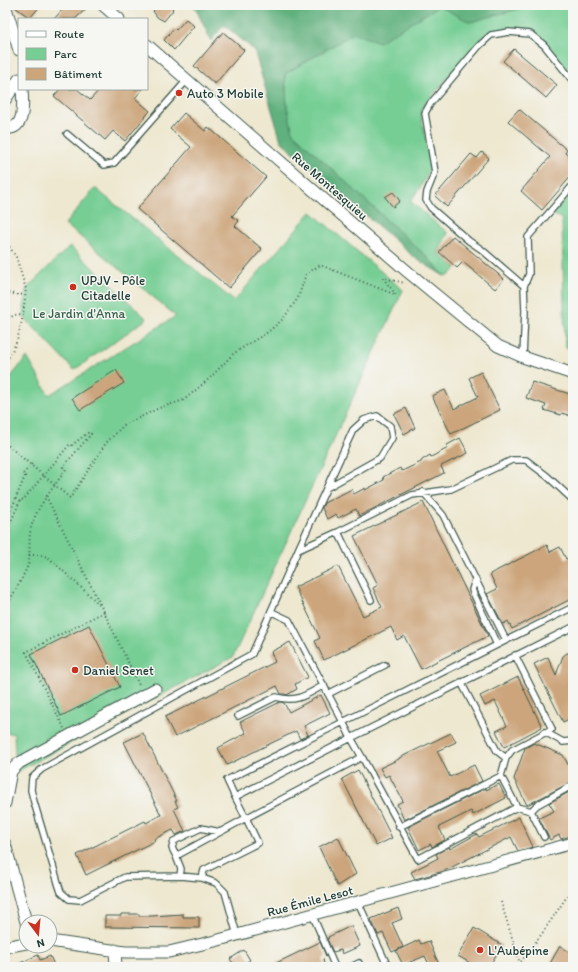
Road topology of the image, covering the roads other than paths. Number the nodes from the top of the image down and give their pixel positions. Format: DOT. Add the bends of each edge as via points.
graph roads {
  1 [pos="5,5"];
  2 [pos="103,5"];
  3 [pos="117,18"];
  4 [pos="148,46"];
  5 [pos="18,47"];
  6 [pos="18,80"];
  7 [pos="187,80"];
  8 [pos="573,81"];
  9 [pos="22,90"];
  10 [pos="5,100"];
  11 [pos="5,128"];
  12 [pos="67,134"];
  13 [pos="573,185"];
  14 [pos="524,286"];
  15 [pos="523,357"];
  16 [pos="573,374"];
  17 [pos="328,487"];
  18 [pos="423,492"];
  19 [pos="573,500"];
  20 [pos="338,532"];
  21 [pos="298,550"];
  22 [pos="476,580"];
  23 [pos="371,600"];
  24 [pos="573,607"];
  25 [pos="272,612"];
  26 [pos="573,627"];
  27 [pos="506,640"];
  28 [pos="497,644"];
  29 [pos="516,655"];
  30 [pos="385,665"];
  31 [pos="461,682"];
  32 [pos="324,685"];
  33 [pos="155,689"];
  34 [pos="328,694"];
  35 [pos="238,716"];
  36 [pos="342,722"];
  37 [pos="546,732"];
  38 [pos="350,738"];
  39 [pos="573,741"];
  40 [pos="362,758"];
  41 [pos="506,758"];
  42 [pos="501,776"];
  43 [pos="573,785"];
  44 [pos="235,797"];
  45 [pos="5,803"];
  46 [pos="517,807"];
  47 [pos="531,811"];
  48 [pos="246,818"];
  49 [pos="399,827"];
  50 [pos="220,832"];
  51 [pos="544,837"];
  52 [pos="573,843"];
  53 [pos="5,844"];
  54 [pos="176,856"];
  55 [pos="180,876"];
  56 [pos="202,878"];
  57 [pos="358,902"];
  58 [pos="24,914"];
  59 [pos="312,914"];
  60 [pos="237,935"];
  61 [pos="58,942"];
  62 [pos="18,945"];
  63 [pos="5,947"];
  64 [pos="115,950"];
  65 [pos="359,963"];
  66 [pos="116,967"];
  67 [pos="335,967"];
  68 [pos="351,967"];
  69 [pos="388,967"];
  1 -- 5 [label="street"];
  2 -- 3 [label="street"];
  4 -- 7 [label="street, Rue Montesquieu"];
  6 -- 10 [label="street"];
  7 -- 12 [label="lane" via="114,163 104,165"];
  7 -- 15 [label="street, Rue Montesquieu" via="498,346"];
  8 -- 14 [label="lane" via="544,44 530,34 509,32 491,35 479,46 425,113 435,172 426,200 431,208"];
  9 -- 11 [label="street" via="22,116 17,125"];
  13 -- 14 [label="lane" via="528,236 528,274"];
  14 -- 15 [label="lane" via="526,312"];
  15 -- 16 [label="street, Rue Montesquieu"];
  17 -- 17 [label="lane" via="380,458 392,438 390,426 377,416 364,420 353,430"];
  17 -- 21 [label="lane"];
  18 -- 19 [label="lane" via="451,489 512,460 526,460"];
  18 -- 20 [label="lane"];
  18 -- 22 [label="lane" via="443,515"];
  20 -- 21 [label="lane"];
  20 -- 23 [label="lane"];
  21 -- 25 [label="lane"];
  22 -- 27 [label="lane"];
  22 -- 28 [label="lane" via="472,590"];
  24 -- 27 [label="lane"];
  25 -- 32 [label="lane" via="289,620"];
  25 -- 55 [label="lane" via="252,654 42,769 32,778 34,802 61,892 68,899 80,900 124,877"];
  26 -- 29 [label="lane"];
  27 -- 28 [label="lane"];
  28 -- 36 [label="lane"];
  29 -- 31 [label="lane"];
  29 -- 37 [label="lane" via="552,729"];
  30 -- 34 [label="lane"];
  31 -- 38 [label="lane"];
  31 -- 41 [label="lane" via="497,751"];
  32 -- 34 [label="lane"];
  32 -- 35 [label="lane" via="298,699 276,697"];
  33 -- 45 [label="street" via="19,763 11,771"];
  34 -- 36 [label="lane"];
  36 -- 38 [label="lane"];
  36 -- 44 [label="lane" via="227,780"];
  37 -- 39 [label="lane" via="563,742"];
  37 -- 41 [label="lane" via="512,750"];
  38 -- 40 [label="lane"];
  38 -- 44 [label="lane"];
  40 -- 48 [label="lane"];
  40 -- 49 [label="lane"];
  41 -- 42 [label="lane"];
  42 -- 46 [label="lane"];
  42 -- 49 [label="lane"];
  43 -- 47 [label="lane"];
  44 -- 48 [label="lane"];
  46 -- 47 [label="lane"];
  46 -- 49 [label="lane" via="418,859"];
  47 -- 51 [label="lane"];
  48 -- 50 [label="lane"];
  48 -- 56 [label="lane" via="258,843 204,870"];
  50 -- 54 [label="lane"];
  50 -- 54 [label="lane" via="201,828 174,841 172,848"];
  52 -- 57 [label="street, Rue Émile Lesot"];
  53 -- 58 [label="street"];
  54 -- 55 [label="lane" via="181,869"];
  55 -- 56 [label="lane"];
  56 -- 60 [label="lane" via="216,883 225,892"];
  57 -- 59 [label="street, Rue Émile Lesot"];
  57 -- 69 [label="lane"];
  59 -- 60 [label="street, Rue Émile Lesot"];
  59 -- 67 [label="lane"];
  60 -- 64 [label="street, Rue Émile Lesot" via="169,952"];
  61 -- 64 [label="street, Rue Émile Lesot"];
  62 -- 63 [label="street"];
  64 -- 66 [label="street"];
  65 -- 68 [label="lane"];
}
